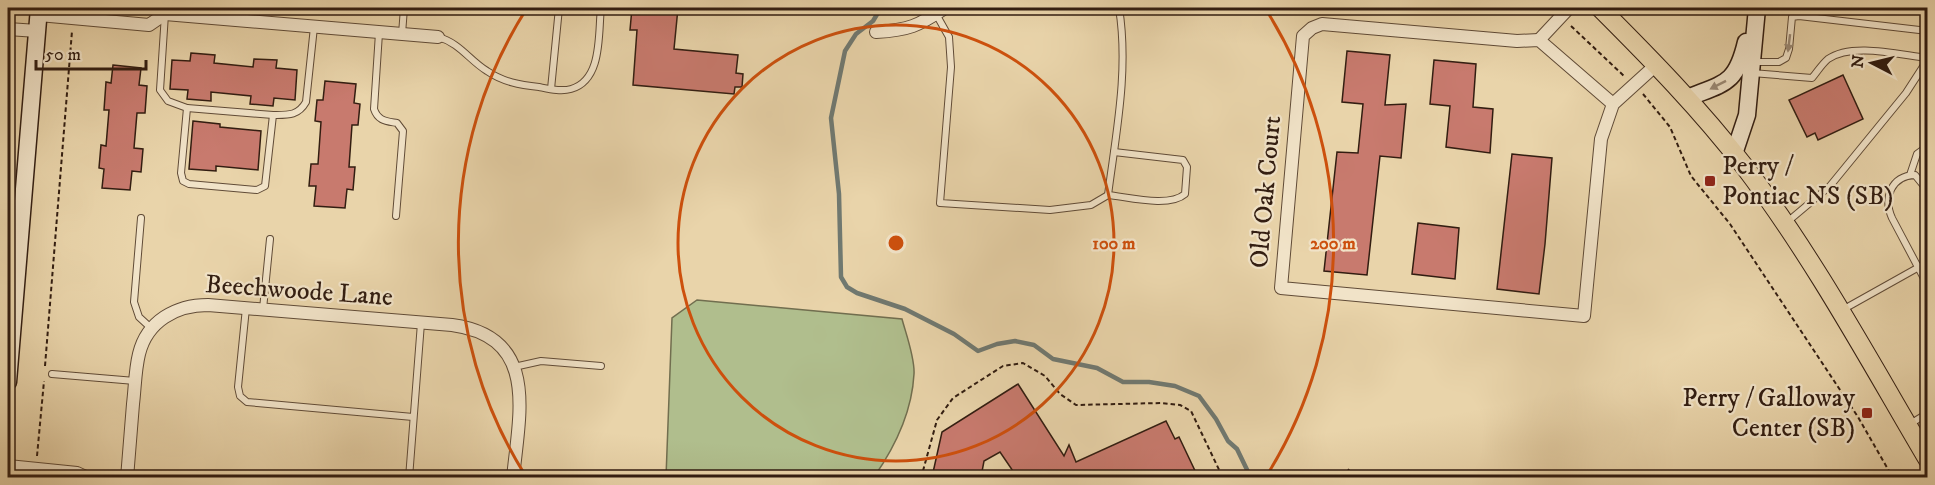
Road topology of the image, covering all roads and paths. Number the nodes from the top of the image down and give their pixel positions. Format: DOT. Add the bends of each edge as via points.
graph roads {
  1 [pos="404,8"];
  2 [pos="559,8"];
  3 [pos="601,8"];
  4 [pos="1119,8"];
  5 [pos="1600,8"];
  6 [pos="163,10"];
  7 [pos="940,10"];
  8 [pos="1565,12"];
  9 [pos="1756,15"];
  10 [pos="38,18"];
  11 [pos="74,18"];
  12 [pos="314,26"];
  13 [pos="8,29"];
  14 [pos="1928,31"];
  15 [pos="379,32"];
  16 [pos="876,32"];
  17 [pos="402,34"];
  18 [pos="438,37"];
  19 [pos="1539,40"];
  20 [pos="1928,59"];
  21 [pos="1656,65"];
  22 [pos="1751,67"];
  23 [pos="1634,85"];
  24 [pos="551,89"];
  25 [pos="1687,98"];
  26 [pos="1613,104"];
  27 [pos="187,108"];
  28 [pos="273,115"];
  29 [pos="1928,146"];
  30 [pos="1114,152"];
  31 [pos="1734,154"];
  32 [pos="1910,175"];
  33 [pos="1928,191"];
  34 [pos="1108,195"];
  35 [pos="396,216"];
  36 [pos="141,218"];
  37 [pos="1785,224"];
  38 [pos="270,239"];
  39 [pos="1928,262"];
  40 [pos="1917,268"];
  41 [pos="1928,286"];
  42 [pos="246,308"];
  43 [pos="263,309"];
  44 [pos="1840,311"];
  45 [pos="421,322"];
  46 [pos="152,328"];
  47 [pos="601,366"];
  48 [pos="514,367"];
  49 [pos="52,374"];
  50 [pos="135,381"];
  51 [pos="8,382"];
  52 [pos="1928,413"];
  53 [pos="413,417"];
  54 [pos="1907,426"];
  55 [pos="1928,460"];
  56 [pos="8,466"];
  57 [pos="36,469"];
  58 [pos="1349,469"];
  59 [pos="88,477"];
  60 [pos="127,477"];
  61 [pos="409,477"];
  62 [pos="513,477"];
  63 [pos="921,477"];
  64 [pos="1223,477"];
  65 [pos="1344,477"];
  66 [pos="1893,477"];
  1 -- 17 [label="lane"];
  2 -- 24 [label="lane"];
  3 -- 24 [label="lane" via="595,65 590,76 572,89"];
  4 -- 30 [label="lane" via="1123,59"];
  5 -- 21 [label="main road"];
  6 -- 11 [label="street" via="149,25"];
  6 -- 12 [label="street"];
  6 -- 27 [label="lane" via="160,90 168,101"];
  7 -- 16 [label="street" via="904,31"];
  7 -- 34 [label="lane" via="949,37 951,67 940,203 1050,210 1090,206"];
  8 -- 19 [label="street"];
  8 -- 23 [label="path"];
  9 -- 22 [label="main road"];
  9 -- 25 [label="main road, one-way" via="1733,76"];
  10 -- 11 [label="street"];
  10 -- 13 [label="street"];
  10 -- 51 [label="main road"];
  11 -- 57 [label="path"];
  12 -- 15 [label="street"];
  12 -- 28 [label="lane" via="306,102 293,114"];
  14 -- 22 [label="lane, one-way" via="1792,17 1786,58"];
  15 -- 17 [label="street"];
  15 -- 35 [label="lane" via="374,109 381,119 397,123 403,131"];
  17 -- 18 [label="street"];
  18 -- 24 [label="lane" via="455,43 500,79"];
  19 -- 26 [label="street"];
  19 -- 26 [label="street, Old Oak Court" via="1322,24 1303,36 1281,288 1584,316 1601,139"];
  20 -- 22 [label="lane" via="1846,52 1828,60 1812,78"];
  20 -- 37 [label="lane" via="1906,93 1830,186"];
  21 -- 23 [label="street, Old Oak Court"];
  21 -- 25 [label="main road"];
  22 -- 31 [label="main road" via="1747,115"];
  23 -- 26 [label="street, Old Oak Court"];
  23 -- 66 [label="path" via="1670,127 1691,176 1730,224 1858,417"];
  25 -- 31 [label="main road"];
  27 -- 28 [label="lane"];
  27 -- 28 [label="lane" via="183,181 257,190 267,182"];
  29 -- 32 [label="lane" via="1917,154"];
  30 -- 34 [label="lane"];
  30 -- 34 [label="lane" via="1183,160 1187,167 1185,194 1163,201"];
  31 -- 37 [label="main road"];
  32 -- 33 [label="lane" via="1915,175"];
  32 -- 40 [label="lane" via="1891,188 1888,208"];
  36 -- 46 [label="lane" via="134,302 139,317"];
  37 -- 44 [label="main road"];
  38 -- 43 [label="lane"];
  39 -- 40 [label="lane"];
  40 -- 41 [label="lane"];
  40 -- 44 [label="lane"];
  42 -- 43 [label="street, Beechwoode Lane"];
  42 -- 46 [label="street, Beechwoode Lane" via="187,306 166,315"];
  42 -- 53 [label="lane" via="238,390 247,402"];
  43 -- 45 [label="street, Beechwoode Lane"];
  44 -- 54 [label="main road"];
  45 -- 48 [label="street, Beechwoode Lane" via="480,331 497,343"];
  45 -- 53 [label="lane"];
  46 -- 50 [label="street, Beechwoode Lane" via="139,351"];
  47 -- 48 [label="lane" via="541,361"];
  48 -- 62 [label="street" via="520,403"];
  49 -- 50 [label="lane"];
  50 -- 60 [label="street, Beechwoode Lane"];
  52 -- 54 [label="lane"];
  53 -- 61 [label="lane"];
  54 -- 55 [label="main road"];
  56 -- 57 [label="street"];
  57 -- 59 [label="street"];
  58 -- 65 [label="path"];
  63 -- 64 [label="path" via="937,420 953,398 1003,366 1023,363 1045,376 1076,405 1180,405 1191,411"];
}
